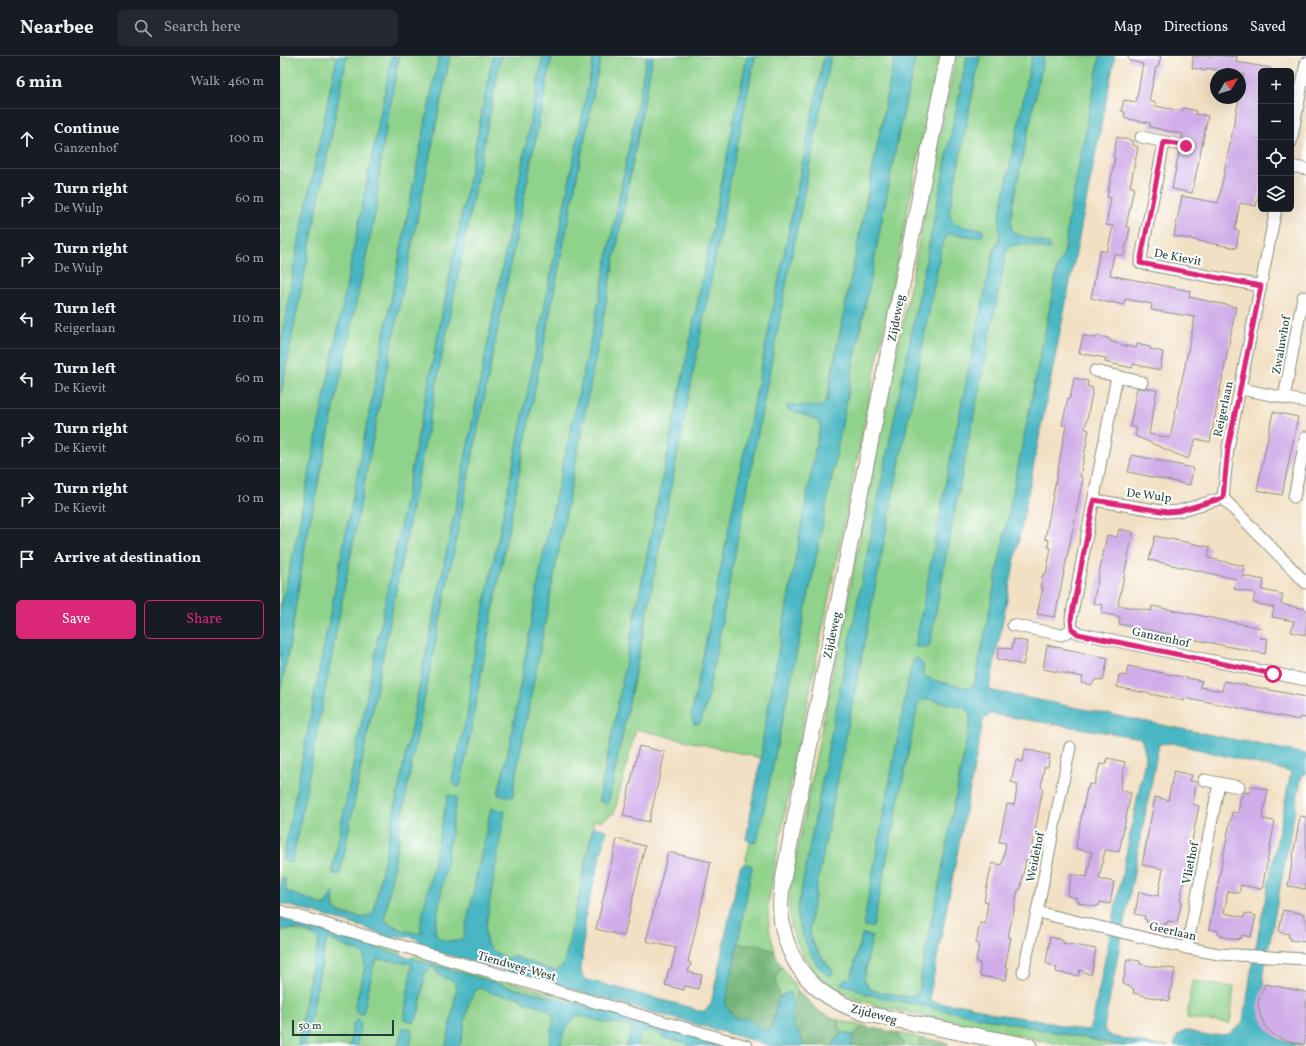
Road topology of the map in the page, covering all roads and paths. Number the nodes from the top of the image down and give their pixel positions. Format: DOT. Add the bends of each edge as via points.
graph roads {
  1 [pos="948,56"];
  2 [pos="1306,64"];
  3 [pos="1141,137"];
  4 [pos="1291,140"];
  5 [pos="1164,142"];
  6 [pos="1186,146"];
  7 [pos="1294,167"];
  8 [pos="1306,169"];
  9 [pos="1275,212"];
  10 [pos="1261,286"];
  11 [pos="1303,297"];
  12 [pos="1095,371"];
  13 [pos="1117,376"];
  14 [pos="1142,382"];
  15 [pos="1241,389"];
  16 [pos="1284,398"];
  17 [pos="1306,402"];
  18 [pos="1306,437"];
  19 [pos="1294,497"];
  20 [pos="1223,498"];
  21 [pos="1094,500"];
  22 [pos="1306,583"];
  23 [pos="1013,625"];
  24 [pos="1072,629"];
  25 [pos="1306,680"];
  26 [pos="1070,747"];
  27 [pos="1204,780"];
  28 [pos="1219,783"];
  29 [pos="1239,787"];
  30 [pos="280,911"];
  31 [pos="1037,912"];
  32 [pos="1187,948"];
  33 [pos="1306,959"];
  34 [pos="1023,972"];
  35 [pos="747,1046"];
  36 [pos="1029,1046"];
  1 -- 36 [label="main road, Zijdeweg" via="793,828 781,897 782,920 784,938 791,955 808,980 843,1005 867,1014"];
  2 -- 4 [label="street"];
  3 -- 5 [label="street"];
  5 -- 6 [label="street"];
  5 -- 10 [label="street, De Kievit" via="1140,263"];
  7 -- 8 [label="street"];
  9 -- 10 [label="street, Reigerlaan"];
  10 -- 15 [label="street, Reigerlaan"];
  11 -- 16 [label="street, Zwaluwhof"];
  12 -- 13 [label="street"];
  13 -- 14 [label="street"];
  13 -- 21 [label="street"];
  15 -- 16 [label="street"];
  15 -- 20 [label="street, Reigerlaan" via="1228,448"];
  16 -- 17 [label="street"];
  18 -- 19 [label="street"];
  20 -- 21 [label="street, De Wulp" via="1167,512"];
  20 -- 22 [label="street"];
  21 -- 24 [label="street" via="1071,619"];
  23 -- 24 [label="street" via="1062,635"];
  24 -- 25 [label="street, Ganzenhof" via="1078,634"];
  26 -- 31 [label="street, Weidehof"];
  27 -- 28 [label="street"];
  28 -- 29 [label="street"];
  28 -- 32 [label="street, Vliethof"];
  30 -- 35 [label="street, Tiendweg-West"];
  31 -- 32 [label="street, Geerlaan"];
  31 -- 34 [label="street, Weidehof"];
  32 -- 33 [label="street, Geerlaan" via="1220,954"];
}
